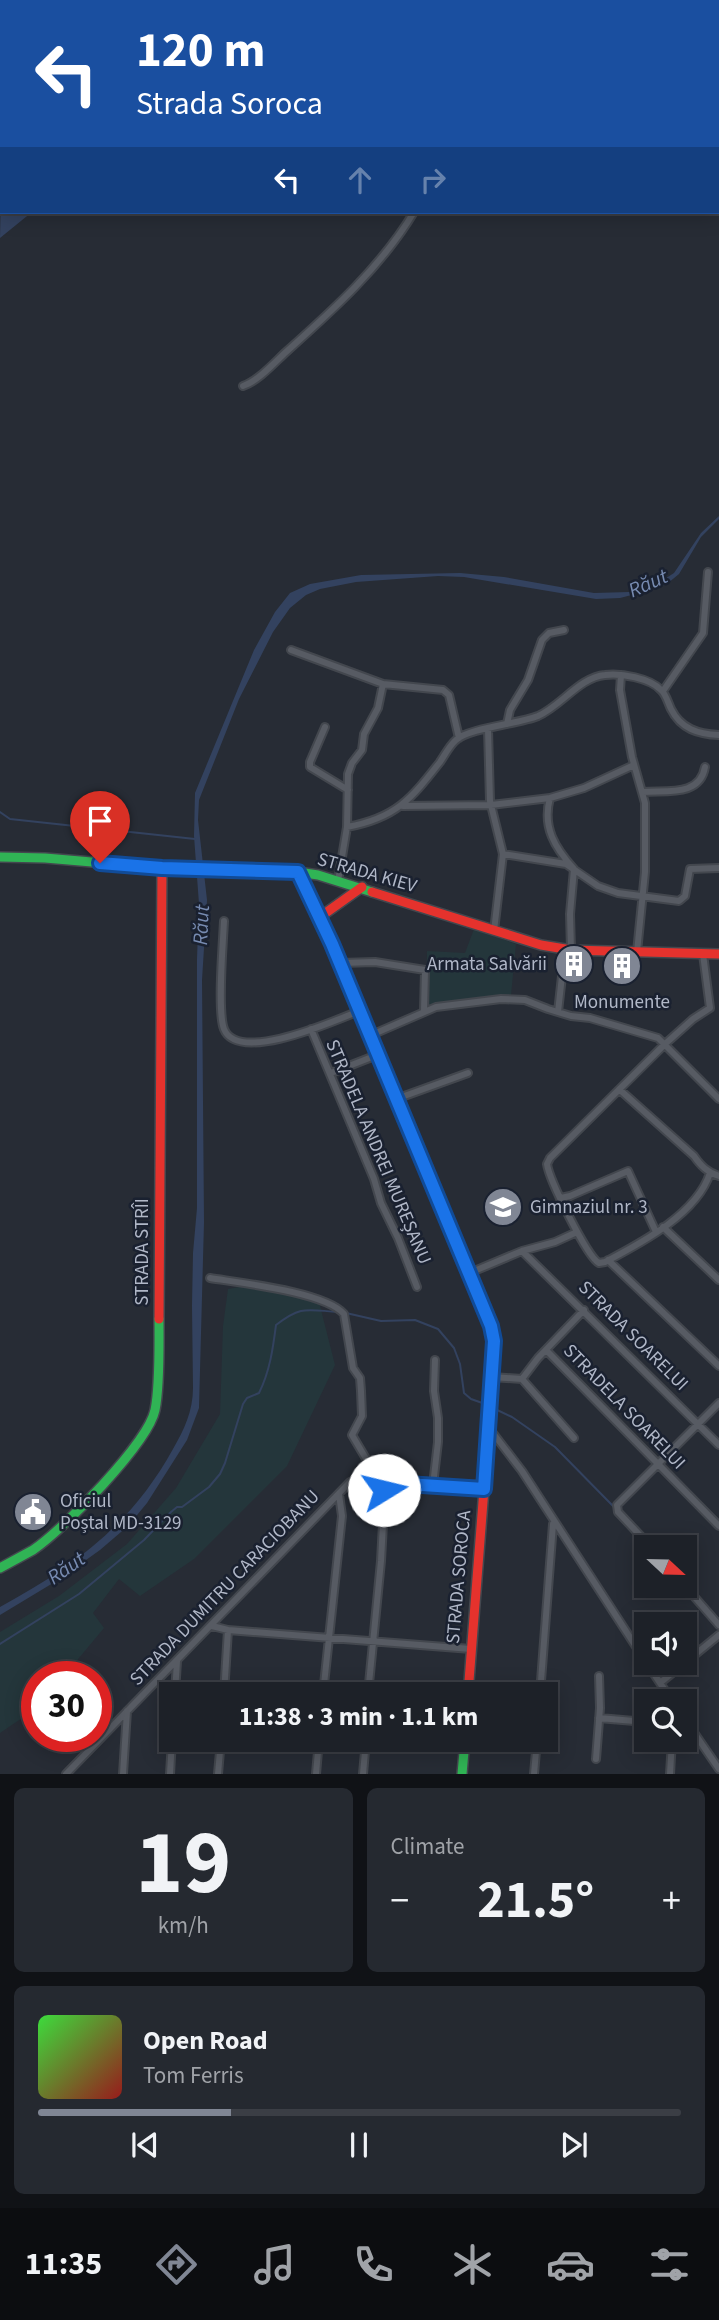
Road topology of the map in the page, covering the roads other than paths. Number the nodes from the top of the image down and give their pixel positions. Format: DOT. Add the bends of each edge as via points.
graph roads {
  1 [pos="413,214"];
  2 [pos="243,386"];
  3 [pos="708,572"];
  4 [pos="564,630"];
  5 [pos="291,650"];
  6 [pos="621,675"];
  7 [pos="383,684"];
  8 [pos="663,691"];
  9 [pos="507,724"];
  10 [pos="325,727"];
  11 [pos="488,729"];
  12 [pos="719,735"];
  13 [pos="459,738"];
  14 [pos="634,765"];
  15 [pos="705,767"];
  16 [pos="348,790"];
  17 [pos="643,792"];
  18 [pos="550,798"];
  19 [pos="491,805"];
  20 [pos="403,806"];
  21 [pos="347,827"];
  22 [pos="503,854"];
  23 [pos="0,857"];
  24 [pos="162,868"];
  25 [pos="719,868"];
  26 [pos="574,869"];
  27 [pos="298,872"];
  28 [pos="338,881"];
  29 [pos="362,887"];
  30 [pos="643,897"];
  31 [pos="320,916"];
  32 [pos="224,921"];
  33 [pos="494,931"];
  34 [pos="568,949"];
  35 [pos="638,952"];
  36 [pos="703,954"];
  37 [pos="719,954"];
  38 [pos="340,963"];
  39 [pos="714,1008"];
  40 [pos="359,1011"];
  41 [pos="424,1011"];
  42 [pos="558,1012"];
  43 [pos="311,1029"];
  44 [pos="369,1036"];
  45 [pos="666,1044"];
  46 [pos="377,1055"];
  47 [pos="331,1073"];
  48 [pos="468,1073"];
  49 [pos="620,1090"];
  50 [pos="396,1099"];
  51 [pos="719,1099"];
  52 [pos="710,1173"];
  53 [pos="719,1176"];
  54 [pos="561,1198"];
  55 [pos="663,1227"];
  56 [pos="578,1232"];
  57 [pos="656,1232"];
  58 [pos="522,1251"];
  59 [pos="608,1260"];
  60 [pos="467,1274"];
  61 [pos="210,1278"];
  62 [pos="719,1280"];
  63 [pos="417,1287"];
  64 [pos="584,1310"];
  65 [pos="546,1350"];
  66 [pos="435,1360"];
  67 [pos="719,1366"];
  68 [pos="492,1377"];
  69 [pos="522,1379"];
  70 [pos="719,1403"];
  71 [pos="699,1424"];
  72 [pos="489,1428"];
  73 [pos="573,1438"];
  74 [pos="719,1445"];
  75 [pos="659,1465"];
  76 [pos="365,1475"];
  77 [pos="433,1485"];
  78 [pos="385,1486"];
  79 [pos="484,1489"];
  80 [pos="339,1494"];
  81 [pos="553,1522"];
  82 [pos="719,1526"];
  83 [pos="639,1535"];
  84 [pos="0,1569"];
  85 [pos="695,1598"];
  86 [pos="719,1625"];
  87 [pos="212,1626"];
  88 [pos="228,1630"];
  89 [pos="719,1635"];
  90 [pos="328,1639"];
  91 [pos="373,1642"];
  92 [pos="634,1644"];
  93 [pos="471,1650"];
  94 [pos="177,1661"];
  95 [pos="655,1675"];
  96 [pos="599,1676"];
  97 [pos="176,1682"];
  98 [pos="225,1682"];
  99 [pos="324,1682"];
  100 [pos="369,1682"];
  101 [pos="469,1682"];
  102 [pos="541,1682"];
  103 [pos="660,1683"];
  104 [pos="664,1689"];
  105 [pos="127,1711"];
  106 [pos="599,1718"];
  107 [pos="634,1721"];
  108 [pos="697,1736"];
  109 [pos="171,1752"];
  110 [pos="220,1752"];
  111 [pos="318,1752"];
  112 [pos="365,1752"];
  113 [pos="464,1752"];
  114 [pos="536,1752"];
  115 [pos="671,1752"];
  116 [pos="596,1759"];
  117 [pos="718,1765"];
  118 [pos="66,1774"];
  119 [pos="123,1774"];
  120 [pos="170,1774"];
  121 [pos="218,1774"];
  122 [pos="316,1774"];
  123 [pos="363,1774"];
  124 [pos="462,1774"];
  125 [pos="534,1774"];
  126 [pos="670,1774"];
  1 -- 2 [label="street" via="357,286 278,360"];
  3 -- 8 [label="street" via="703,633"];
  4 -- 9 [label="street" via="542,640"];
  5 -- 7 [label="street"];
  6 -- 8 [label="street"];
  6 -- 9 [label="street" via="593,677 538,716"];
  6 -- 14 [label="street"];
  7 -- 13 [label="street" via="443,690 449,695"];
  7 -- 16 [label="street" via="362,750 351,767"];
  8 -- 12 [label="street" via="682,724 698,734"];
  9 -- 11 [label="street"];
  10 -- 16 [label="street" via="310,767"];
  11 -- 13 [label="street"];
  11 -- 19 [label="street"];
  13 -- 20 [label="street"];
  14 -- 17 [label="street"];
  14 -- 18 [label="street"];
  15 -- 17 [label="street" via="700,782 692,788"];
  16 -- 21 [label="street"];
  17 -- 30 [label="street"];
  18 -- 19 [label="street"];
  18 -- 26 [label="street" via="548,829"];
  19 -- 20 [label="street"];
  19 -- 22 [label="street"];
  20 -- 21 [label="street"];
  21 -- 28 [label="street"];
  22 -- 26 [label="street" via="558,862"];
  22 -- 33 [label="street"];
  23 -- 24 [label="street, STRADA KIEV"];
  24 -- 27 [label="street, STRADA KIEV"];
  24 -- 84 [label="street, STRADA STRÎI" via="155,1411 132,1450 78,1512 45,1541"];
  25 -- 30 [label="street" via="690,869 683,899"];
  26 -- 30 [label="street" via="598,886"];
  26 -- 34 [label="street"];
  27 -- 28 [label="street, STRADA KIEV"];
  27 -- 31 [label="street, STRADA SOROCA"];
  28 -- 29 [label="street, STRADA KIEV"];
  29 -- 31 [label="street"];
  29 -- 33 [label="street, STRADA KIEV"];
  30 -- 35 [label="street"];
  31 -- 38 [label="street, STRADA SOROCA"];
  32 -- 43 [label="street" via="222,1021 227,1034 238,1042 265,1042"];
  33 -- 34 [label="street, STRADA KIEV"];
  34 -- 35 [label="street, STRADA KIEV"];
  34 -- 42 [label="street"];
  35 -- 36 [label="street, STRADA KIEV"];
  36 -- 37 [label="street, STRADA KIEV"];
  36 -- 39 [label="street"];
  38 -- 40 [label="street, STRADA SOROCA"];
  38 -- 41 [label="street" via="375,962 425,970"];
  39 -- 45 [label="street" via="693,1019"];
  40 -- 43 [label="street"];
  40 -- 44 [label="street, STRADA SOROCA"];
  41 -- 42 [label="street" via="510,999"];
  41 -- 44 [label="street"];
  42 -- 45 [label="street" via="606,1022"];
  43 -- 47 [label="street, STRADELA ANDREI MUREȘANU"];
  44 -- 46 [label="street, STRADA SOROCA"];
  45 -- 49 [label="street"];
  45 -- 51 [label="street"];
  46 -- 47 [label="street"];
  46 -- 50 [label="street, STRADA SOROCA"];
  47 -- 63 [label="street, STRADELA ANDREI MUREȘANU"];
  48 -- 50 [label="street"];
  49 -- 52 [label="street"];
  49 -- 54 [label="street" via="548,1161"];
  50 -- 60 [label="street, STRADA SOROCA"];
  52 -- 53 [label="street"];
  52 -- 55 [label="street" via="704,1189"];
  54 -- 56 [label="street"];
  54 -- 57 [label="street" via="628,1171"];
  55 -- 57 [label="street"];
  55 -- 62 [label="street"];
  56 -- 58 [label="street"];
  56 -- 59 [label="street" via="594,1261"];
  57 -- 59 [label="street"];
  58 -- 60 [label="street"];
  58 -- 64 [label="street, STRADA SOARELUI"];
  59 -- 67 [label="street"];
  60 -- 68 [label="street, STRADA SOROCA" via="491,1326"];
  61 -- 76 [label="street" via="327,1302 344,1314 353,1370 360,1378 362,1416 352,1435 369,1462"];
  64 -- 65 [label="street, STRADELA SOARELUI"];
  64 -- 71 [label="street, STRADA SOARELUI"];
  65 -- 69 [label="street"];
  65 -- 75 [label="street, STRADELA SOARELUI"];
  66 -- 77 [label="street" via="438,1442"];
  68 -- 69 [label="street"];
  68 -- 72 [label="street, STRADA SOROCA"];
  69 -- 73 [label="street"];
  70 -- 71 [label="street"];
  71 -- 74 [label="street, STRADA SOARELUI"];
  71 -- 75 [label="street"];
  72 -- 79 [label="street, STRADA SOROCA"];
  72 -- 81 [label="street"];
  75 -- 82 [label="street, STRADELA SOARELUI"];
  75 -- 83 [label="street" via="617,1505"];
  76 -- 78 [label="street"];
  76 -- 80 [label="street, STRADA DUMITRU CARACIOBANU"];
  77 -- 78 [label="street"];
  77 -- 79 [label="street"];
  78 -- 91 [label="street"];
  79 -- 93 [label="street, STRADA SOROCA"];
  80 -- 87 [label="street, STRADA DUMITRU CARACIOBANU"];
  80 -- 90 [label="street" via="341,1523"];
  81 -- 92 [label="street"];
  81 -- 102 [label="street"];
  85 -- 86 [label="street"];
  87 -- 88 [label="street"];
  87 -- 94 [label="street, STRADA DUMITRU CARACIOBANU"];
  88 -- 90 [label="street"];
  88 -- 98 [label="street"];
  89 -- 103 [label="street"];
  90 -- 91 [label="street"];
  90 -- 99 [label="street"];
  91 -- 93 [label="street"];
  91 -- 100 [label="street"];
  93 -- 101 [label="street, STRADA SOROCA"];
  94 -- 97 [label="street"];
  94 -- 105 [label="street, STRADA DUMITRU CARACIOBANU"];
  95 -- 103 [label="street"];
  96 -- 106 [label="street"];
  103 -- 104 [label="street"];
  105 -- 118 [label="street, STRADA DUMITRU CARACIOBANU"];
  105 -- 119 [label="street"];
  106 -- 107 [label="street"];
  106 -- 116 [label="street"];
  108 -- 117 [label="street"];
  109 -- 120 [label="street"];
  110 -- 121 [label="street"];
  111 -- 122 [label="street"];
  112 -- 123 [label="street"];
  113 -- 124 [label="street"];
  114 -- 125 [label="street"];
  115 -- 126 [label="street"];
}
